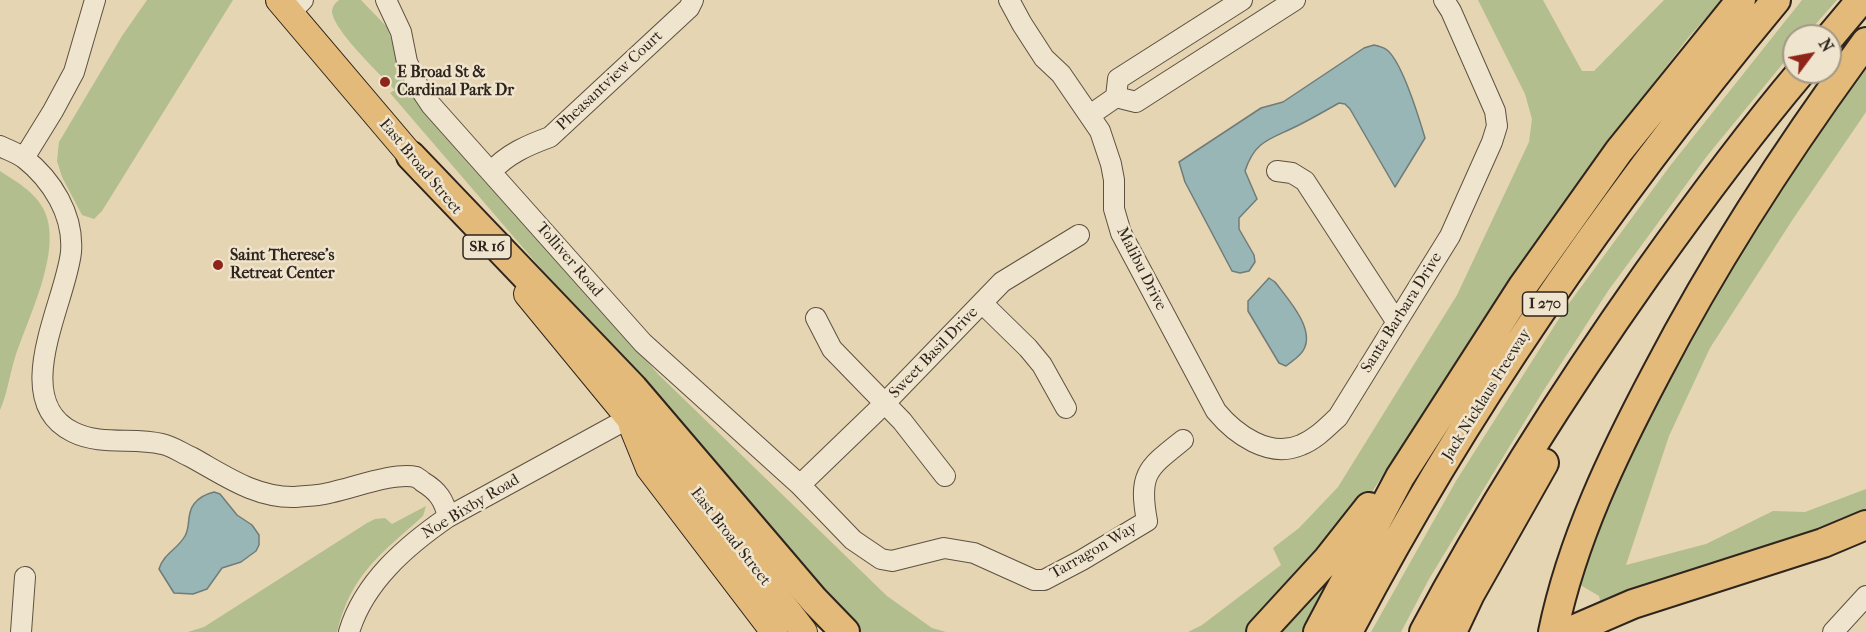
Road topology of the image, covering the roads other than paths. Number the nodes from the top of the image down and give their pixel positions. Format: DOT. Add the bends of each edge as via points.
graph roads {
  1 [pos="95,0"];
  2 [pos="386,0"];
  3 [pos="693,0"];
  4 [pos="1009,0"];
  5 [pos="1242,0"];
  6 [pos="1295,0"];
  7 [pos="1444,0"];
  8 [pos="1741,0"];
  9 [pos="1776,0"];
  10 [pos="1861,0"];
  11 [pos="291,4"];
  12 [pos="1222,13"];
  13 [pos="1841,24"];
  14 [pos="1237,37"];
  15 [pos="1866,42"];
  16 [pos="1791,84"];
  17 [pos="1116,97"];
  18 [pos="1090,115"];
  19 [pos="0,146"];
  20 [pos="411,156"];
  21 [pos="24,158"];
  22 [pos="1277,171"];
  23 [pos="491,172"];
  24 [pos="1686,220"];
  25 [pos="1079,235"];
  26 [pos="982,303"];
  27 [pos="816,318"];
  28 [pos="1396,321"];
  29 [pos="884,404"];
  30 [pos="1066,408"];
  31 [pos="629,418"];
  32 [pos="1183,440"];
  33 [pos="1277,449"];
  34 [pos="1415,453"];
  35 [pos="945,476"];
  36 [pos="800,485"];
  37 [pos="448,517"];
  38 [pos="1866,525"];
  39 [pos="25,577"];
  40 [pos="1866,596"];
  41 [pos="21,632"];
  42 [pos="349,632"];
  43 [pos="774,632"];
  44 [pos="804,632"];
  45 [pos="845,632"];
  46 [pos="1260,632"];
  47 [pos="1318,632"];
  48 [pos="1348,632"];
  49 [pos="1424,632"];
  50 [pos="1452,632"];
  51 [pos="1552,632"];
  52 [pos="1568,632"];
  53 [pos="1833,632"];
  1 -- 21 [label="street" via="74,72"];
  2 -- 23 [label="street, Tolliver Road" via="417,84"];
  3 -- 23 [label="street, Pheasantview Court" via="689,8 550,137 520,150"];
  4 -- 18 [label="street, Malibu Drive" via="1044,58 1061,74"];
  5 -- 12 [label="street"];
  6 -- 14 [label="street"];
  7 -- 28 [label="street, Santa Barbara Drive" via="1493,105 1497,126 1450,236"];
  8 -- 34 [label="highway" via="1626,141 1571,217"];
  9 -- 48 [label="highway, Jack Nicklaus Freeway / I 270" via="1687,108 1548,299 1437,475"];
  10 -- 13 [label="highway"];
  11 -- 20 [label="main road, East Broad Street / SR 16"];
  12 -- 14 [label="street"];
  12 -- 17 [label="street" via="1118,79"];
  14 -- 17 [label="street" via="1136,102"];
  15 -- 51 [label="highway" via="1774,172 1678,329 1628,426 1583,529"];
  16 -- 24 [label="highway"];
  17 -- 18 [label="street"];
  18 -- 33 [label="street, Malibu Drive" via="1111,164 1114,209 1121,232 1216,411 1243,436"];
  19 -- 21 [label="street"];
  20 -- 31 [label="main road, East Broad Street / SR 16"];
  20 -- 45 [label="highway" via="633,388"];
  21 -- 37 [label="street" via="51,185 67,219 71,250 51,326 42,391 56,418 71,431 89,438 165,444 236,483 269,495 318,495 391,477 416,477 436,490"];
  22 -- 28 [label="street" via="1305,180"];
  23 -- 36 [label="street, Tolliver Road" via="643,343"];
  24 -- 49 [label="highway" via="1526,455"];
  24 -- 50 [label="highway" via="1624,334 1534,481"];
  25 -- 26 [label="street, Sweet Basil Drive" via="1002,282"];
  26 -- 29 [label="street, Sweet Basil Drive"];
  26 -- 30 [label="street" via="1042,365"];
  27 -- 29 [label="street" via="832,349"];
  28 -- 33 [label="street, Santa Barbara Drive" via="1338,417 1304,444"];
  29 -- 35 [label="street" via="902,420"];
  29 -- 36 [label="street, Sweet Basil Drive"];
  31 -- 37 [label="street, Noe Bixby Road"];
  31 -- 43 [label="main road, East Broad Street / SR 16" via="649,468"];
  31 -- 44 [label="main road, East Broad Street / SR 16" via="667,454"];
  32 -- 36 [label="street, Tarragon Way" via="1152,465 1145,482 1147,521 1044,580 1034,580 974,553 944,548 892,561 881,559 853,540"];
  34 -- 46 [label="highway" via="1328,559"];
  34 -- 47 [label="highway"];
  37 -- 42 [label="street, Noe Bixby Road" via="389,565 361,604"];
  38 -- 52 [label="highway" via="1823,543 1633,604"];
  39 -- 41 [label="street"];
  40 -- 53 [label="street"];
}
